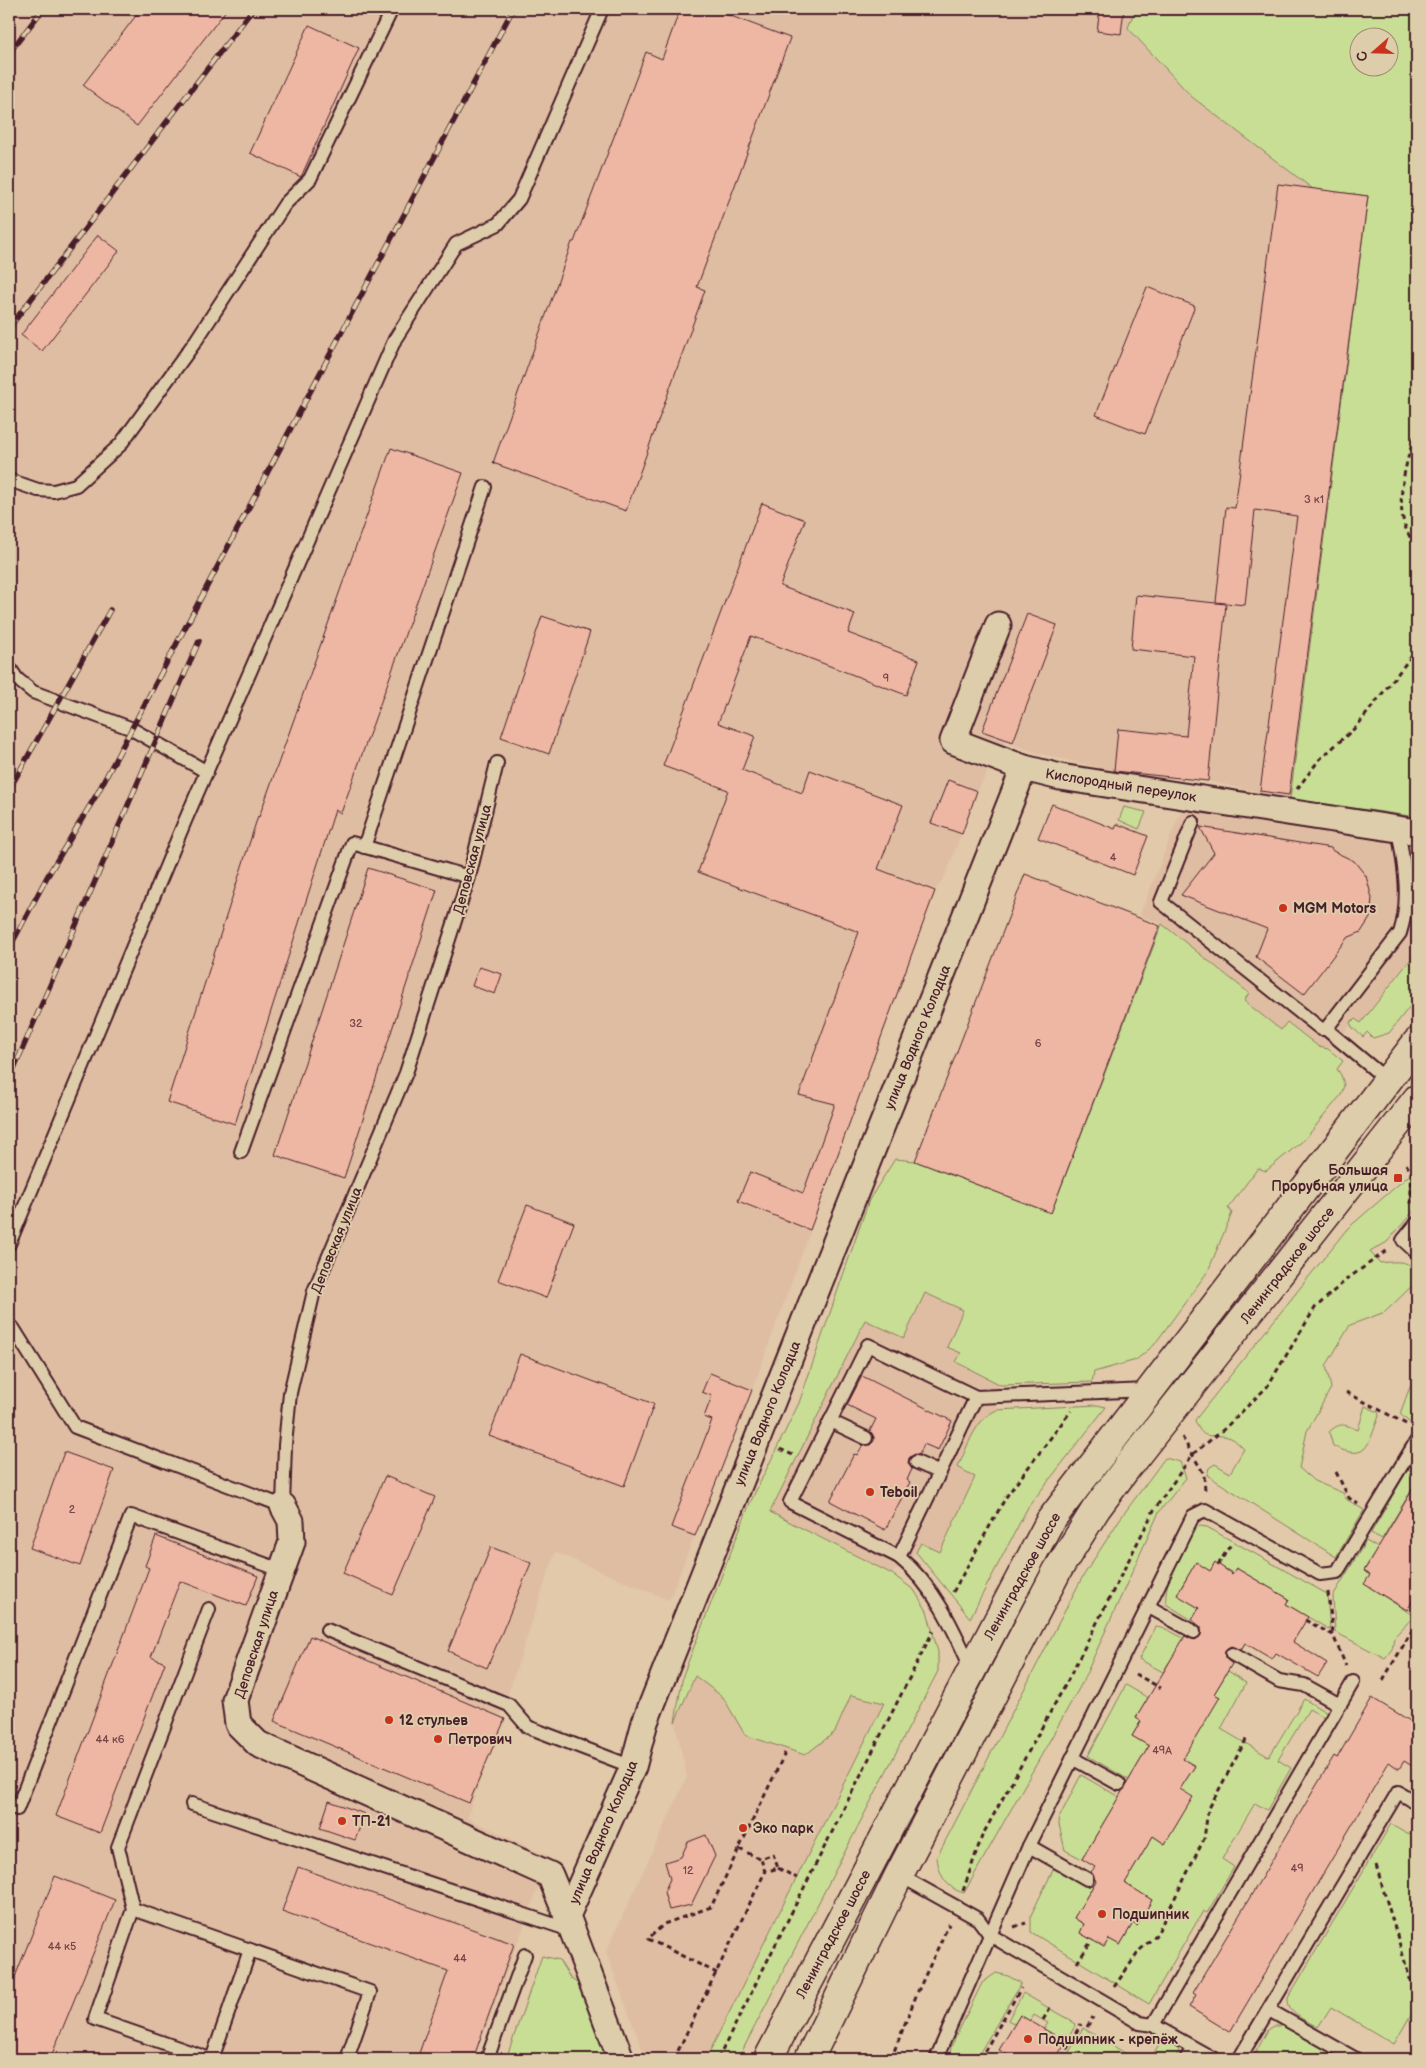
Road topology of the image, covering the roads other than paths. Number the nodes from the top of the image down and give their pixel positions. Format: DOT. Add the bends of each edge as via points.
graph roads {
  1 [pos="392,9"];
  2 [pos="602,9"];
  3 [pos="9,480"];
  4 [pos="485,487"];
  5 [pos="998,624"];
  6 [pos="9,667"];
  7 [pos="497,763"];
  8 [pos="1024,768"];
  9 [pos="207,772"];
  10 [pos="1193,822"];
  11 [pos="1408,830"];
  12 [pos="364,847"];
  13 [pos="469,877"];
  14 [pos="1326,1029"];
  15 [pos="1417,1042"];
  16 [pos="1387,1080"];
  17 [pos="1417,1099"];
  18 [pos="241,1152"];
  19 [pos="1416,1224"];
  20 [pos="9,1244"];
  21 [pos="1417,1253"];
  22 [pos="9,1328"];
  23 [pos="1152,1389"];
  24 [pos="976,1397"];
  25 [pos="830,1421"];
  26 [pos="866,1438"];
  27 [pos="1417,1440"];
  28 [pos="916,1462"];
  29 [pos="940,1473"];
  30 [pos="283,1506"];
  31 [pos="899,1557"];
  32 [pos="281,1570"];
  33 [pos="1149,1607"];
  34 [pos="209,1609"];
  35 [pos="327,1630"];
  36 [pos="1194,1632"];
  37 [pos="1232,1654"];
  38 [pos="971,1669"];
  39 [pos="1353,1682"];
  40 [pos="1340,1705"];
  41 [pos="1072,1758"];
  42 [pos="632,1767"];
  43 [pos="1119,1784"];
  44 [pos="1417,1803"];
  45 [pos="192,1804"];
  46 [pos="9,1806"];
  47 [pos="1029,1846"];
  48 [pos="899,1874"];
  49 [pos="1087,1879"];
  50 [pos="133,1909"];
  51 [pos="570,1923"];
  52 [pos="990,1935"];
  53 [pos="250,1950"];
  54 [pos="525,1955"];
  55 [pos="1269,2010"];
  56 [pos="1153,2025"];
  57 [pos="1193,2048"];
  58 [pos="211,2059"];
  59 [pos="347,2059"];
  60 [pos="487,2059"];
  61 [pos="621,2059"];
  62 [pos="768,2059"];
  63 [pos="809,2059"];
  64 [pos="936,2059"];
  65 [pos="1186,2059"];
  66 [pos="1214,2059"];
  67 [pos="1239,2059"];
  68 [pos="1356,2059"];
  1 -- 3 [label="lane" via="310,179 285,204 196,342 120,445 76,485 46,491"];
  2 -- 9 [label="lane" via="520,199 498,224 456,244 395,339"];
  4 -- 12 [label="lane"];
  5 -- 8 [label="street, Кислородный переулок" via="952,741"];
  6 -- 9 [label="lane" via="17,679 33,692 130,728"];
  7 -- 13 [label="lane, Деповская улица"];
  8 -- 11 [label="street, Кислородный переулок" via="1060,777"];
  8 -- 42 [label="street, улица Водного Колодца" via="645,1722"];
  9 -- 20 [label="lane"];
  10 -- 14 [label="lane" via="1161,902 1321,1029"];
  11 -- 14 [label="lane" via="1406,914 1400,933"];
  12 -- 13 [label="lane"];
  12 -- 18 [label="lane" via="352,843"];
  13 -- 30 [label="lane, Деповская улица" via="406,1073 314,1291 290,1393"];
  14 -- 16 [label="lane"];
  15 -- 16 [label="main road, Ленинградское шоссе"];
  16 -- 23 [label="main road, Ленинградское шоссе"];
  17 -- 48 [label="main road, Ленинградское шоссе" via="1096,1509 1058,1571"];
  19 -- 21 [label="lane" via="1403,1240"];
  22 -- 30 [label="lane" via="13,1328 75,1427"];
  23 -- 24 [label="lane"];
  23 -- 38 [label="main road, Ленинградское шоссе" via="1050,1521"];
  24 -- 25 [label="lane" via="868,1345"];
  24 -- 29 [label="lane"];
  25 -- 26 [label="lane"];
  25 -- 31 [label="lane" via="790,1502"];
  27 -- 33 [label="lane" via="1337,1572 1320,1574 1205,1510 1192,1516"];
  28 -- 29 [label="lane"];
  29 -- 31 [label="lane"];
  30 -- 32 [label="street, Деповская улица" via="291,1521 292,1542"];
  31 -- 38 [label="lane" via="914,1569 944,1609"];
  32 -- 46 [label="lane" via="131,1516 17,1809"];
  32 -- 51 [label="street, Деповская улица" via="235,1700 238,1724 258,1744 550,1875"];
  33 -- 36 [label="lane"];
  33 -- 41 [label="lane"];
  34 -- 50 [label="lane" via="118,1847"];
  35 -- 42 [label="lane" via="509,1705 528,1727"];
  37 -- 40 [label="lane" via="1279,1681 1304,1685"];
  38 -- 62 [label="main road, Ленинградское шоссе"];
  39 -- 40 [label="lane"];
  40 -- 56 [label="lane"];
  41 -- 43 [label="lane"];
  41 -- 47 [label="lane"];
  42 -- 51 [label="street, улица Водного Колодца"];
  44 -- 55 [label="lane" via="1398,1792"];
  45 -- 51 [label="lane"];
  47 -- 49 [label="lane"];
  47 -- 52 [label="lane"];
  48 -- 52 [label="lane" via="978,1919"];
  48 -- 63 [label="main road, Ленинградское шоссе"];
  50 -- 53 [label="lane"];
  50 -- 58 [label="lane" via="95,2019"];
  51 -- 61 [label="street"];
  52 -- 56 [label="lane" via="1140,2024"];
  52 -- 64 [label="lane"];
  53 -- 58 [label="lane"];
  53 -- 59 [label="lane" via="370,1992"];
  54 -- 60 [label="lane"];
  55 -- 67 [label="lane"];
  55 -- 68 [label="lane"];
  56 -- 57 [label="lane"];
  57 -- 65 [label="lane"];
  57 -- 66 [label="lane"];
}
